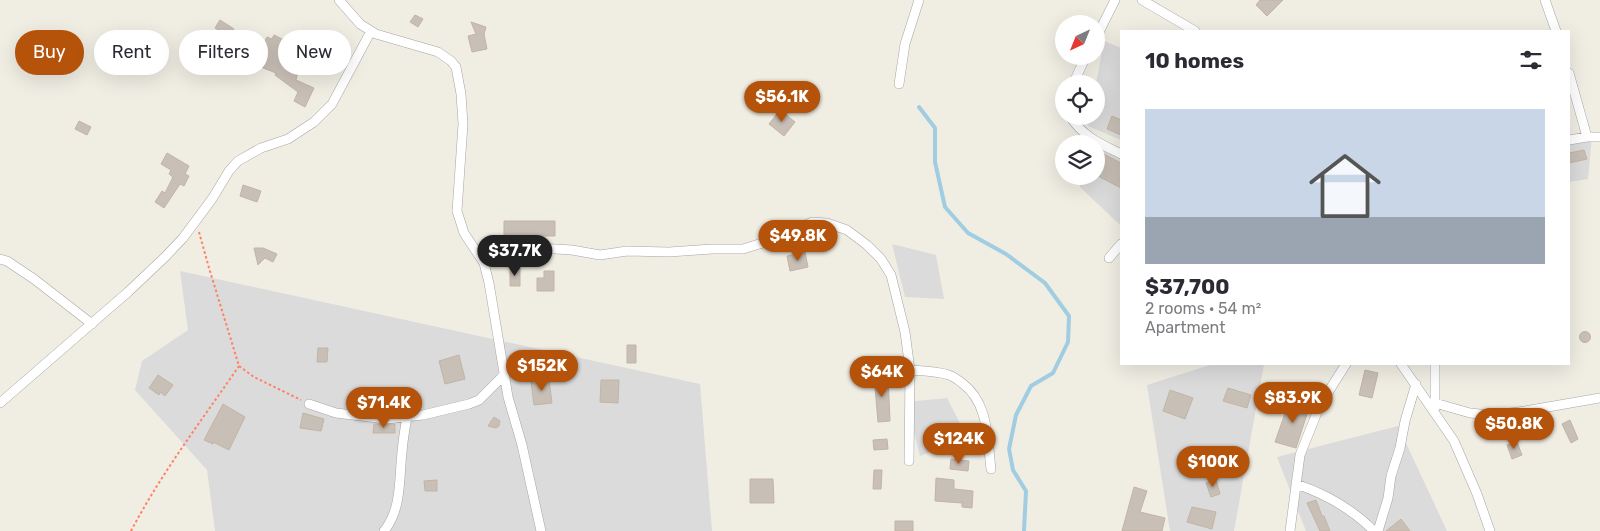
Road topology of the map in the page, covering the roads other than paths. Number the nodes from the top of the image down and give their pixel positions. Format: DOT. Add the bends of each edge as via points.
graph roads {
  1 [pos="339,0"];
  2 [pos="919,0"];
  3 [pos="1116,0"];
  4 [pos="1142,0"];
  5 [pos="1545,0"];
  6 [pos="1105,21"];
  7 [pos="1193,30"];
  8 [pos="1556,30"];
  9 [pos="371,31"];
  10 [pos="1570,77"];
  11 [pos="899,84"];
  12 [pos="1076,125"];
  13 [pos="1587,137"];
  14 [pos="1600,137"];
  15 [pos="1570,140"];
  16 [pos="1120,154"];
  17 [pos="1120,245"];
  18 [pos="476,251"];
  19 [pos="1109,258"];
  20 [pos="0,259"];
  21 [pos="92,324"];
  22 [pos="1345,365"];
  23 [pos="1402,365"];
  24 [pos="1435,365"];
  25 [pos="910,370"];
  26 [pos="504,375"];
  27 [pos="1416,384"];
  28 [pos="1600,398"];
  29 [pos="0,403"];
  30 [pos="1435,403"];
  31 [pos="309,404"];
  32 [pos="1435,413"];
  33 [pos="407,417"];
  34 [pos="910,461"];
  35 [pos="991,469"];
  36 [pos="1296,484"];
  37 [pos="384,531"];
  38 [pos="541,531"];
  39 [pos="1290,531"];
  40 [pos="1374,531"];
  41 [pos="1378,531"];
  42 [pos="1490,531"];
  1 -- 9 [label="street" via="360,24"];
  2 -- 11 [label="street" via="905,44"];
  3 -- 6 [label="street"];
  4 -- 7 [label="street"];
  5 -- 8 [label="street"];
  9 -- 18 [label="street" via="438,52 456,67 463,124 457,211 461,226"];
  9 -- 21 [label="street" via="332,104 314,122 288,139 261,148 238,162 183,238"];
  10 -- 13 [label="street"];
  12 -- 16 [label="street" via="1093,140"];
  13 -- 14 [label="street"];
  13 -- 15 [label="street"];
  17 -- 19 [label="street"];
  18 -- 25 [label="street" via="539,248 600,255 627,251 743,249 812,222 827,223 847,230 867,245 891,275 906,332"];
  18 -- 26 [label="street" via="484,263 489,283"];
  20 -- 21 [label="street" via="34,279"];
  21 -- 29 [label="street"];
  22 -- 36 [label="street" via="1320,405 1300,454"];
  23 -- 27 [label="street"];
  24 -- 30 [label="street"];
  25 -- 34 [label="street"];
  25 -- 35 [label="street" via="950,375 972,391 985,417"];
  26 -- 33 [label="street" via="480,400"];
  26 -- 38 [label="street"];
  27 -- 32 [label="street"];
  27 -- 41 [label="street"];
  28 -- 30 [label="street" via="1490,415"];
  30 -- 32 [label="street"];
  31 -- 33 [label="street" via="336,412 386,419"];
  32 -- 42 [label="street" via="1454,441"];
  33 -- 37 [label="street" via="395,509"];
  36 -- 39 [label="street"];
  36 -- 40 [label="street" via="1338,502"];
}
